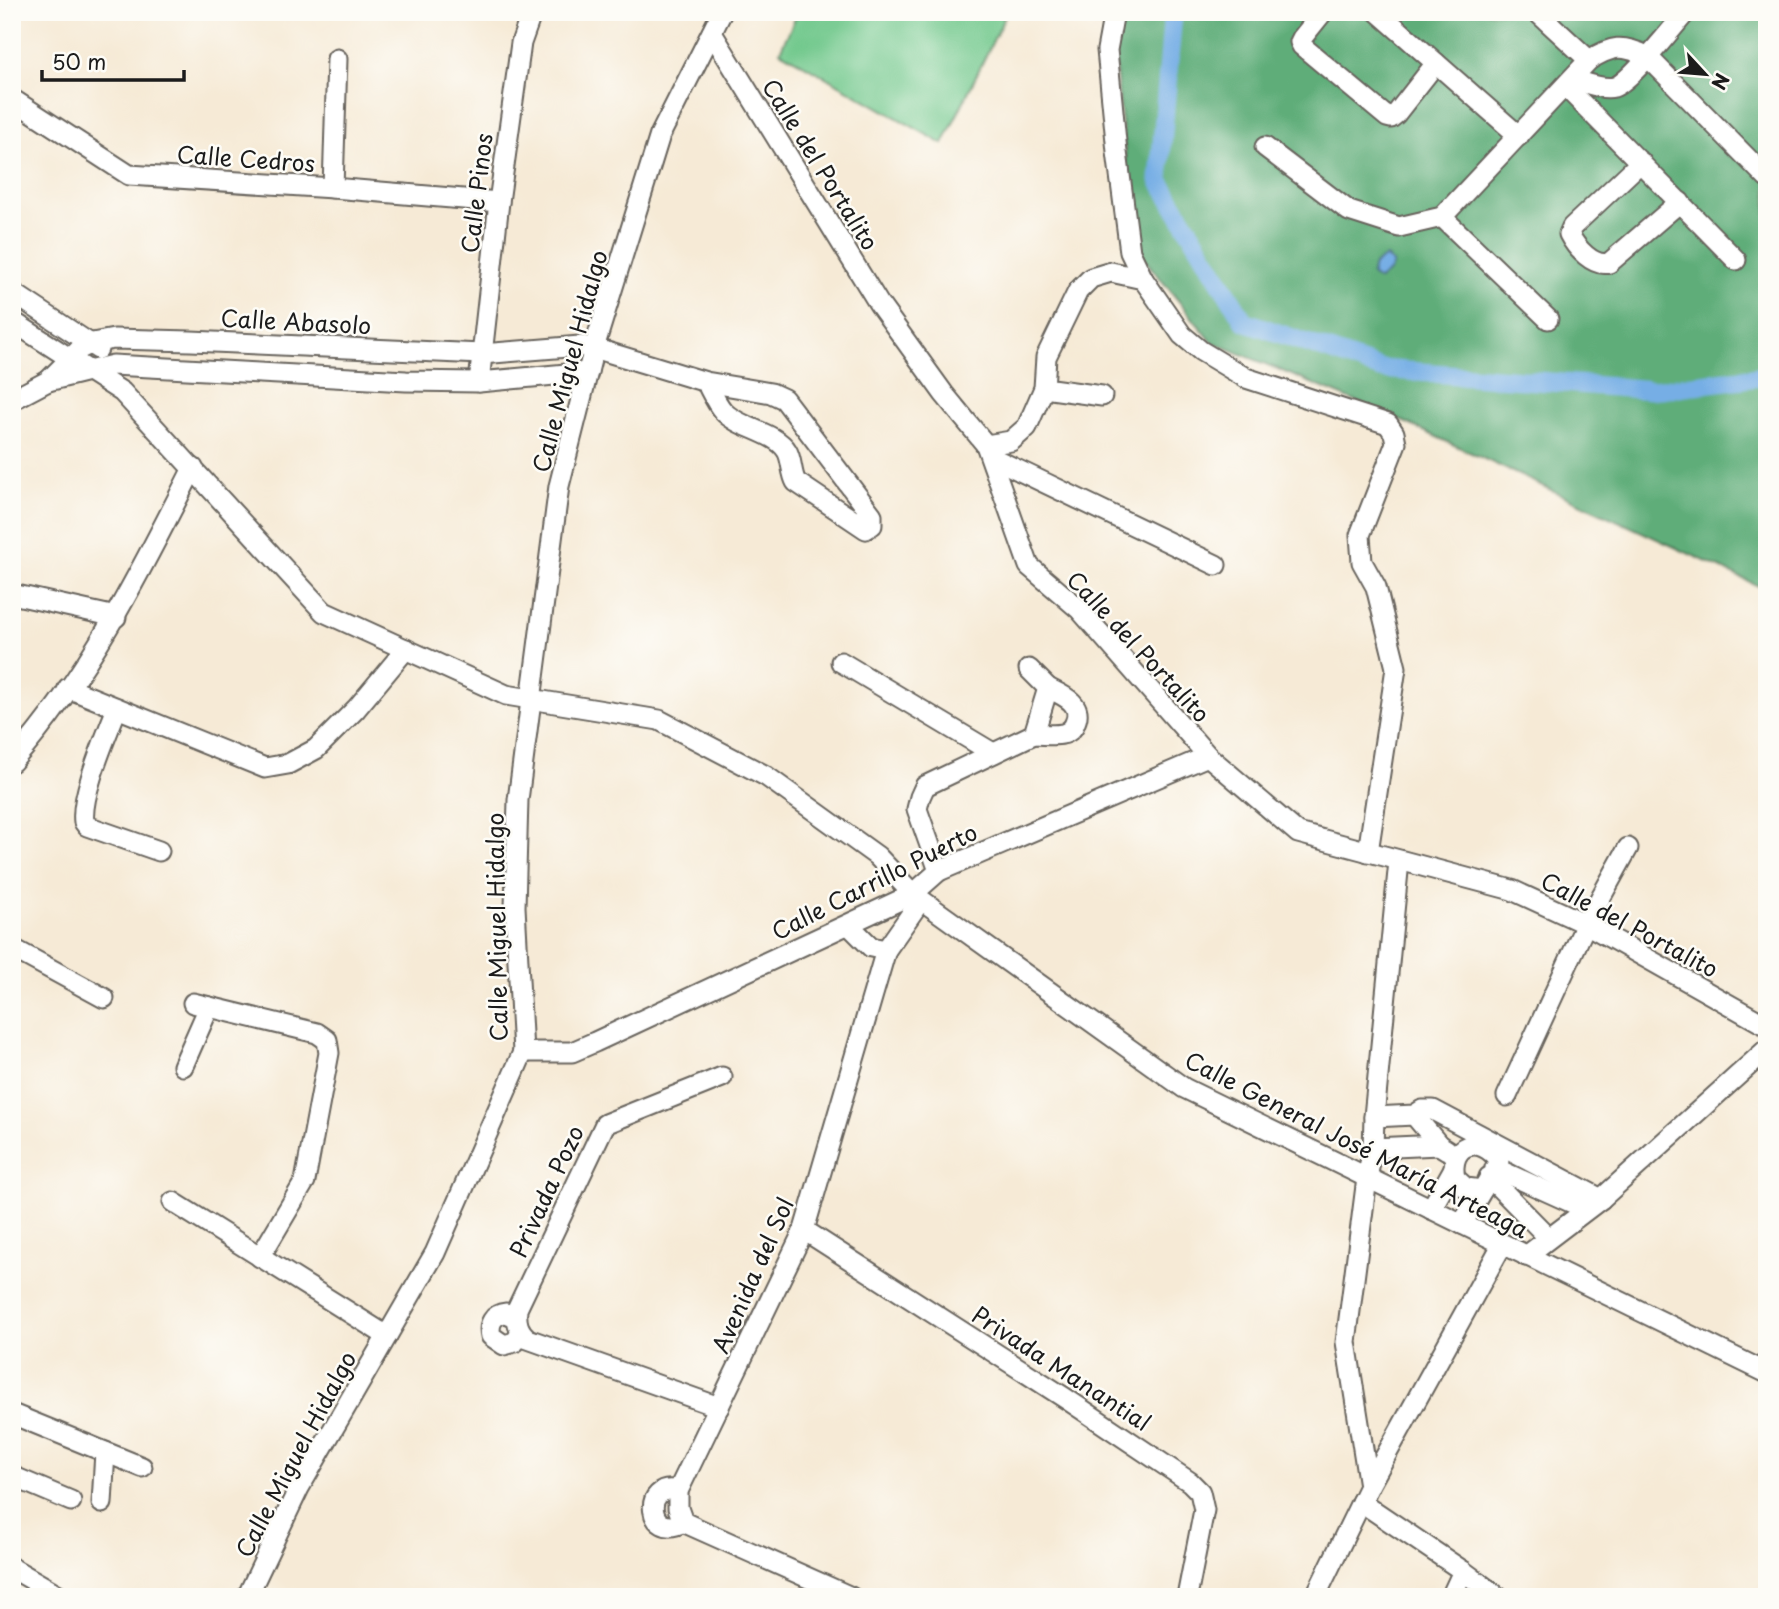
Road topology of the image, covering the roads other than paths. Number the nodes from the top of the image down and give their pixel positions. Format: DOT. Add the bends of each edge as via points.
graph roads {
  1 [pos="532,12"];
  2 [pos="722,12"];
  3 [pos="1114,12"];
  4 [pos="1323,12"];
  5 [pos="1378,12"];
  6 [pos="1537,12"];
  7 [pos="1686,12"];
  8 [pos="712,33"];
  9 [pos="1647,56"];
  10 [pos="337,58"];
  11 [pos="1589,60"];
  12 [pos="1436,63"];
  13 [pos="1568,82"];
  14 [pos="12,99"];
  15 [pos="1519,136"];
  16 [pos="1265,147"];
  17 [pos="1641,162"];
  18 [pos="1767,178"];
  19 [pos="333,188"];
  20 [pos="499,202"];
  21 [pos="1680,202"];
  22 [pos="1441,217"];
  23 [pos="1736,260"];
  24 [pos="1143,279"];
  25 [pos="12,292"];
  26 [pos="1548,319"];
  27 [pos="12,321"];
  28 [pos="149,339"];
  29 [pos="92,343"];
  30 [pos="556,348"];
  31 [pos="594,348"];
  32 [pos="408,351"];
  33 [pos="482,355"];
  34 [pos="70,357"];
  35 [pos="113,365"];
  36 [pos="141,366"];
  37 [pos="93,372"];
  38 [pos="588,372"];
  39 [pos="558,375"];
  40 [pos="48,381"];
  41 [pos="406,381"];
  42 [pos="479,382"];
  43 [pos="706,382"];
  44 [pos="1044,388"];
  45 [pos="122,392"];
  46 [pos="1102,396"];
  47 [pos="12,400"];
  48 [pos="988,451"];
  49 [pos="193,468"];
  50 [pos="1216,565"];
  51 [pos="12,594"];
  52 [pos="116,617"];
  53 [pos="406,649"];
  54 [pos="841,662"];
  55 [pos="1029,669"];
  56 [pos="68,688"];
  57 [pos="1048,688"];
  58 [pos="533,699"];
  59 [pos="117,708"];
  60 [pos="1034,734"];
  61 [pos="993,753"];
  62 [pos="1208,757"];
  63 [pos="12,762"];
  64 [pos="1628,848"];
  65 [pos="159,852"];
  66 [pos="1368,852"];
  67 [pos="1399,861"];
  68 [pos="939,871"];
  69 [pos="917,897"];
  70 [pos="1586,924"];
  71 [pos="849,925"];
  72 [pos="12,948"];
  73 [pos="886,950"];
  74 [pos="104,998"];
  75 [pos="1767,1026"];
  76 [pos="1767,1049"];
  77 [pos="523,1052"];
  78 [pos="183,1066"];
  79 [pos="722,1077"];
  80 [pos="1507,1096"];
  81 [pos="1415,1115"];
  82 [pos="1374,1117"];
  83 [pos="1373,1148"];
  84 [pos="1450,1157"];
  85 [pos="1494,1169"];
  86 [pos="1367,1178"];
  87 [pos="173,1202"];
  88 [pos="1594,1204"];
  89 [pos="1432,1209"];
  90 [pos="1462,1224"];
  91 [pos="804,1230"];
  92 [pos="1549,1238"];
  93 [pos="1502,1245"];
  94 [pos="1526,1256"];
  95 [pos="260,1257"];
  96 [pos="387,1336"];
  97 [pos="1767,1373"];
  98 [pos="719,1407"];
  99 [pos="12,1414"];
  100 [pos="105,1452"];
  101 [pos="142,1467"];
  102 [pos="12,1476"];
  103 [pos="1365,1494"];
  104 [pos="71,1502"];
  105 [pos="102,1503"];
  106 [pos="12,1568"];
  107 [pos="1463,1571"];
  108 [pos="62,1597"];
  109 [pos="247,1597"];
  110 [pos="851,1597"];
  111 [pos="1188,1597"];
  112 [pos="1315,1597"];
  113 [pos="1451,1597"];
  114 [pos="1498,1597"];
  1 -- 20 [label="street, Calle Pinos" via="521,43"];
  2 -- 8 [label="street, Calle Miguel Hidalgo"];
  3 -- 24 [label="street" via="1107,50 1117,152 1130,252"];
  4 -- 12 [label="street" via="1302,38 1302,46 1387,117 1396,114"];
  5 -- 12 [label="street"];
  6 -- 11 [label="street"];
  7 -- 9 [label="street"];
  8 -- 31 [label="street, Calle Miguel Hidalgo" via="660,135"];
  8 -- 48 [label="street, Calle del Portalito" via="879,304"];
  9 -- 11 [label="street" via="1622,47"];
  9 -- 13 [label="street" via="1615,87"];
  9 -- 18 [label="street"];
  10 -- 19 [label="street"];
  11 -- 13 [label="street"];
  12 -- 15 [label="street"];
  13 -- 15 [label="street"];
  13 -- 17 [label="street"];
  14 -- 19 [label="street, Calle Cedros" via="129,175"];
  15 -- 22 [label="street"];
  16 -- 22 [label="street" via="1349,211 1399,227"];
  17 -- 21 [label="street"];
  17 -- 21 [label="street" via="1572,227 1572,241 1601,265"];
  19 -- 20 [label="street, Calle Cedros"];
  20 -- 33 [label="street, Calle Pinos"];
  21 -- 23 [label="street"];
  22 -- 26 [label="street"];
  24 -- 44 [label="street" via="1111,272 1091,278 1078,291 1046,357"];
  24 -- 66 [label="street" via="1182,335 1200,351 1246,378 1388,425 1394,433 1396,443 1360,535 1363,562 1376,587 1396,668"];
  25 -- 29 [label="street, Calle General José María Arteaga"];
  27 -- 34 [label="street, Calle General José María Arteaga"];
  28 -- 29 [label="street, Calle Abasolo"];
  28 -- 32 [label="street, Calle Abasolo"];
  28 -- 36 [label="street"];
  29 -- 34 [label="street, Calle Abasolo"];
  29 -- 35 [label="street, Calle General José María Arteaga"];
  30 -- 31 [label="street, Calle Abasolo"];
  30 -- 33 [label="street, Calle Abasolo"];
  30 -- 39 [label="street"];
  31 -- 38 [label="street, Calle Miguel Hidalgo"];
  31 -- 43 [label="street, Calle Abasolo"];
  32 -- 33 [label="street, Calle Abasolo"];
  32 -- 41 [label="street"];
  33 -- 42 [label="street, Calle Pinos"];
  34 -- 37 [label="street, Calle General José María Arteaga"];
  34 -- 40 [label="street, Calle Abasolo"];
  35 -- 36 [label="street, Calle Abasolo"];
  35 -- 37 [label="street, Calle Abasolo"];
  35 -- 45 [label="street, Calle General José María Arteaga"];
  36 -- 41 [label="street, Calle Abasolo"];
  37 -- 40 [label="street, Calle Abasolo"];
  37 -- 45 [label="street, Calle General José María Arteaga"];
  38 -- 39 [label="street, Calle Abasolo"];
  38 -- 58 [label="street, Calle Miguel Hidalgo" via="559,486"];
  39 -- 42 [label="street, Calle Abasolo"];
  40 -- 47 [label="street, Calle Abasolo"];
  41 -- 42 [label="street, Calle Abasolo"];
  43 -- 43 [label="street, Calle Abasolo" via="784,399 872,515 872,525 866,528 796,482 788,452 780,443 722,410"];
  44 -- 46 [label="street"];
  44 -- 48 [label="street" via="1027,427 1011,441"];
  45 -- 49 [label="street, Calle General José María Arteaga"];
  48 -- 50 [label="street"];
  48 -- 62 [label="street, Calle del Portalito" via="1029,566 1079,609"];
  49 -- 52 [label="street"];
  49 -- 53 [label="street, Calle General José María Arteaga" via="324,612"];
  51 -- 52 [label="street"];
  52 -- 56 [label="street"];
  53 -- 58 [label="street, Calle General José María Arteaga" via="506,695"];
  53 -- 59 [label="street" via="316,749 288,764 265,768"];
  54 -- 61 [label="street"];
  55 -- 57 [label="street"];
  56 -- 59 [label="street"];
  56 -- 63 [label="street"];
  57 -- 60 [label="street"];
  57 -- 60 [label="street" via="1070,698 1077,709 1076,722 1061,735"];
  58 -- 69 [label="street, Calle General José María Arteaga" via="659,720 671,726 766,776 877,856"];
  58 -- 77 [label="street, Calle Miguel Hidalgo" via="518,800 515,894"];
  59 -- 65 [label="street" via="96,760 84,822"];
  60 -- 61 [label="street"];
  61 -- 68 [label="street" via="925,786 917,809"];
  62 -- 66 [label="street, Calle del Portalito" via="1298,833"];
  62 -- 68 [label="street, Calle Carrillo Puerto"];
  64 -- 70 [label="street"];
  66 -- 67 [label="street, Calle del Portalito"];
  67 -- 70 [label="street, Calle del Portalito" via="1512,890"];
  67 -- 82 [label="street"];
  68 -- 69 [label="street, Calle Carrillo Puerto"];
  69 -- 71 [label="street, Calle Carrillo Puerto"];
  69 -- 73 [label="street, Avenida del Sol"];
  69 -- 86 [label="street, Calle General José María Arteaga" via="1184,1088"];
  70 -- 75 [label="street, Calle del Portalito"];
  70 -- 80 [label="street"];
  71 -- 73 [label="street" via="871,947"];
  71 -- 77 [label="street, Calle Carrillo Puerto" via="572,1052"];
  72 -- 74 [label="street"];
  73 -- 91 [label="street, Avenida del Sol"];
  76 -- 88 [label="street"];
  77 -- 96 [label="street, Calle Miguel Hidalgo" via="435,1253"];
  78 -- 95 [label="street" via="201,1005 317,1033 327,1040 329,1053 305,1181"];
  79 -- 98 [label="street, Privada Pozo" via="605,1124 517,1309 519,1325 528,1339"];
  81 -- 82 [label="street"];
  81 -- 84 [label="street"];
  81 -- 85 [label="street" via="1433,1110"];
  82 -- 83 [label="street"];
  83 -- 84 [label="street"];
  83 -- 86 [label="street"];
  84 -- 85 [label="street" via="1468,1146 1482,1145 1489,1149"];
  84 -- 85 [label="street" via="1455,1178 1474,1190"];
  84 -- 89 [label="street"];
  85 -- 88 [label="street"];
  85 -- 90 [label="street"];
  85 -- 92 [label="street"];
  86 -- 89 [label="street, Calle General José María Arteaga"];
  86 -- 103 [label="street" via="1346,1342"];
  87 -- 95 [label="street"];
  88 -- 92 [label="street"];
  89 -- 90 [label="street, Calle General José María Arteaga"];
  90 -- 93 [label="street, Calle General José María Arteaga"];
  91 -- 98 [label="street, Avenida del Sol"];
  91 -- 111 [label="street, Privada Manantial" via="1190,1482 1200,1492 1205,1510"];
  92 -- 94 [label="street"];
  93 -- 94 [label="street, Calle General José María Arteaga"];
  93 -- 103 [label="street"];
  94 -- 97 [label="street, Calle General José María Arteaga"];
  95 -- 96 [label="street"];
  96 -- 109 [label="street, Calle Miguel Hidalgo" via="299,1488"];
  98 -- 110 [label="street, Avenida del Sol" via="680,1507"];
  99 -- 100 [label="street"];
  100 -- 101 [label="street"];
  100 -- 105 [label="street"];
  102 -- 104 [label="street"];
  103 -- 107 [label="street"];
  103 -- 112 [label="street"];
  106 -- 108 [label="street"];
  107 -- 113 [label="street"];
  107 -- 114 [label="street"];
}
